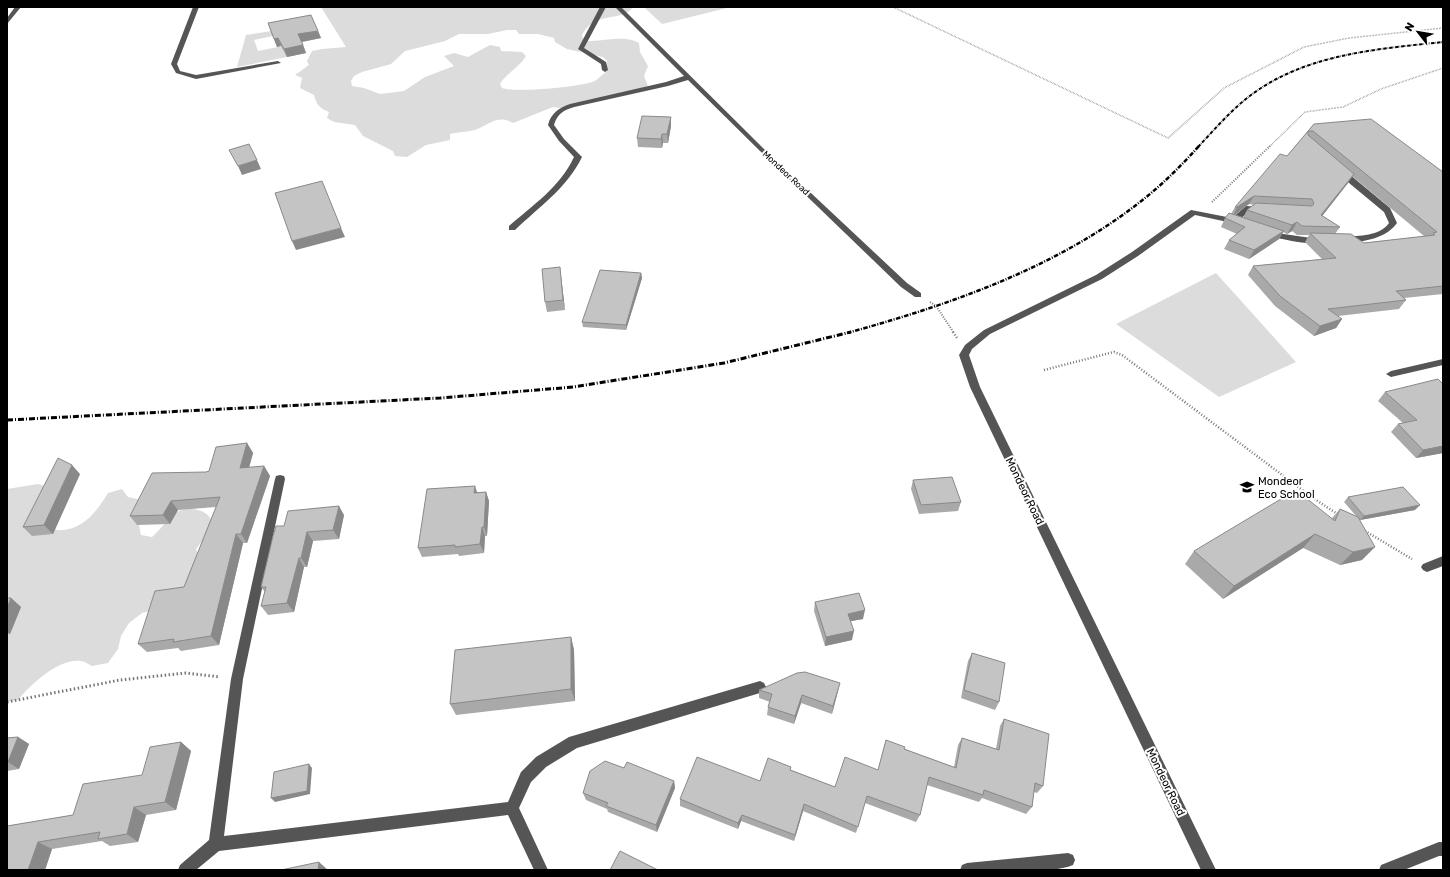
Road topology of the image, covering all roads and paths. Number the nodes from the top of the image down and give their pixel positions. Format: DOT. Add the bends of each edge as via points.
graph roads {
  1 [pos="18,7"];
  2 [pos="196,7"];
  3 [pos="603,7"];
  4 [pos="618,7"];
  5 [pos="894,7"];
  6 [pos="7,22"];
  7 [pos="1443,28"];
  8 [pos="278,63"];
  9 [pos="1443,68"];
  10 [pos="605,70"];
  11 [pos="689,77"];
  12 [pos="1335,166"];
  13 [pos="1273,209"];
  14 [pos="1198,212"];
  15 [pos="1233,221"];
  16 [pos="1246,226"];
  17 [pos="512,228"];
  18 [pos="1259,230"];
  19 [pos="918,295"];
  20 [pos="955,334"];
  21 [pos="1443,362"];
  22 [pos="1044,370"];
  23 [pos="1391,374"];
  24 [pos="280,479"];
  25 [pos="1344,518"];
  26 [pos="1362,530"];
  27 [pos="1443,561"];
  28 [pos="1427,567"];
  29 [pos="237,679"];
  30 [pos="760,687"];
  31 [pos="7,702"];
  32 [pos="512,808"];
  33 [pos="216,844"];
  34 [pos="1443,849"];
  35 [pos="1068,860"];
  36 [pos="185,870"];
  37 [pos="541,870"];
  38 [pos="967,870"];
  39 [pos="1209,870"];
  40 [pos="1386,870"];
  1 -- 6 [label="street"];
  2 -- 8 [label="street" via="174,64 178,72 196,77"];
  3 -- 10 [label="street" via="581,49 604,63"];
  4 -- 11 [label="street, Mondeor Road"];
  5 -- 7 [label="path" via="1168,138 1224,88 1304,47 1349,38"];
  9 -- 14 [label="path" via="1381,89 1343,107 1305,112"];
  11 -- 17 [label="street" via="572,105 557,112 551,125 578,158 566,178"];
  11 -- 19 [label="street, Mondeor Road" via="904,286"];
  12 -- 18 [label="street" via="1387,210 1393,224 1386,232 1329,241 1294,239"];
  13 -- 15 [label="street" via="1249,208"];
  14 -- 15 [label="street"];
  14 -- 39 [label="street, Mondeor Road" via="1099,277 987,332 968,347 964,355 975,387"];
  15 -- 16 [label="street"];
  19 -- 20 [label="path" via="936,306"];
  21 -- 23 [label="street"];
  22 -- 25 [label="path" via="1114,352 1122,355 1313,498"];
  24 -- 29 [label="street"];
  26 -- 28 [label="path"];
  27 -- 28 [label="street"];
  29 -- 31 [label="path" via="186,673 120,680"];
  29 -- 33 [label="street"];
  30 -- 32 [label="street" via="574,742 541,762 526,777"];
  32 -- 33 [label="street"];
  32 -- 37 [label="street"];
  33 -- 36 [label="street"];
  34 -- 40 [label="street" via="1439,848"];
  35 -- 38 [label="street"];
}
